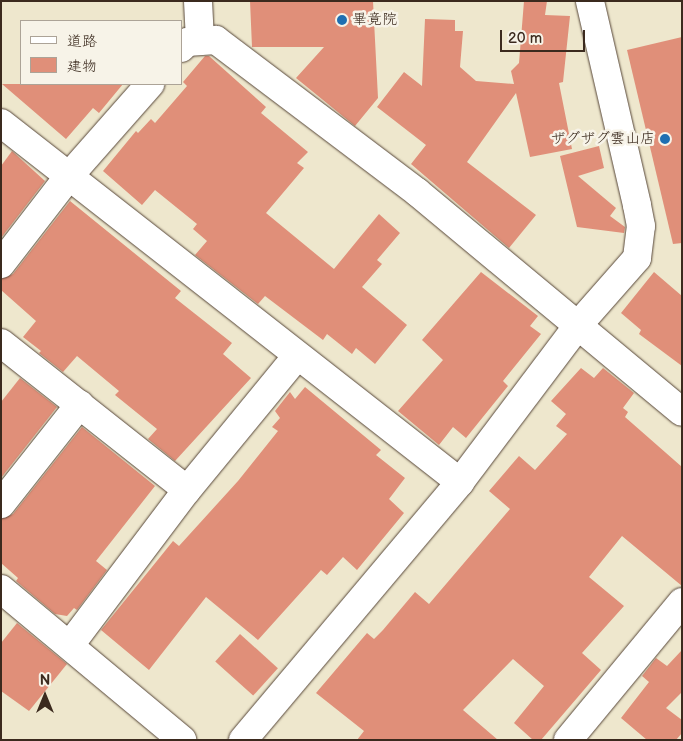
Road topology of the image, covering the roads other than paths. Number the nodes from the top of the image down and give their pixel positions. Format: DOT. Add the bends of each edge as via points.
graph roads {
  1 [pos="198,1"];
  2 [pos="590,1"];
  3 [pos="190,44"];
  4 [pos="149,85"];
  5 [pos="1,123"];
  6 [pos="68,176"];
  7 [pos="1,264"];
  8 [pos="579,324"];
  9 [pos="1,343"];
  10 [pos="297,356"];
  11 [pos="80,404"];
  12 [pos="682,412"];
  13 [pos="460,482"];
  14 [pos="187,490"];
  15 [pos="1,504"];
  16 [pos="1,589"];
  17 [pos="682,602"];
  18 [pos="70,645"];
  19 [pos="182,740"];
  20 [pos="243,740"];
  21 [pos="568,740"];
  1 -- 3 [label="street"];
  2 -- 8 [label="street" via="641,226 637,258"];
  3 -- 8 [label="street" via="216,40 417,192"];
  4 -- 6 [label="street"];
  5 -- 6 [label="street"];
  6 -- 7 [label="street"];
  6 -- 10 [label="street"];
  8 -- 12 [label="street"];
  8 -- 13 [label="street"];
  9 -- 11 [label="street"];
  10 -- 13 [label="street"];
  10 -- 14 [label="street"];
  11 -- 14 [label="street"];
  11 -- 15 [label="street"];
  13 -- 20 [label="street"];
  14 -- 18 [label="street"];
  16 -- 18 [label="street"];
  17 -- 21 [label="street"];
  18 -- 19 [label="street"];
}
